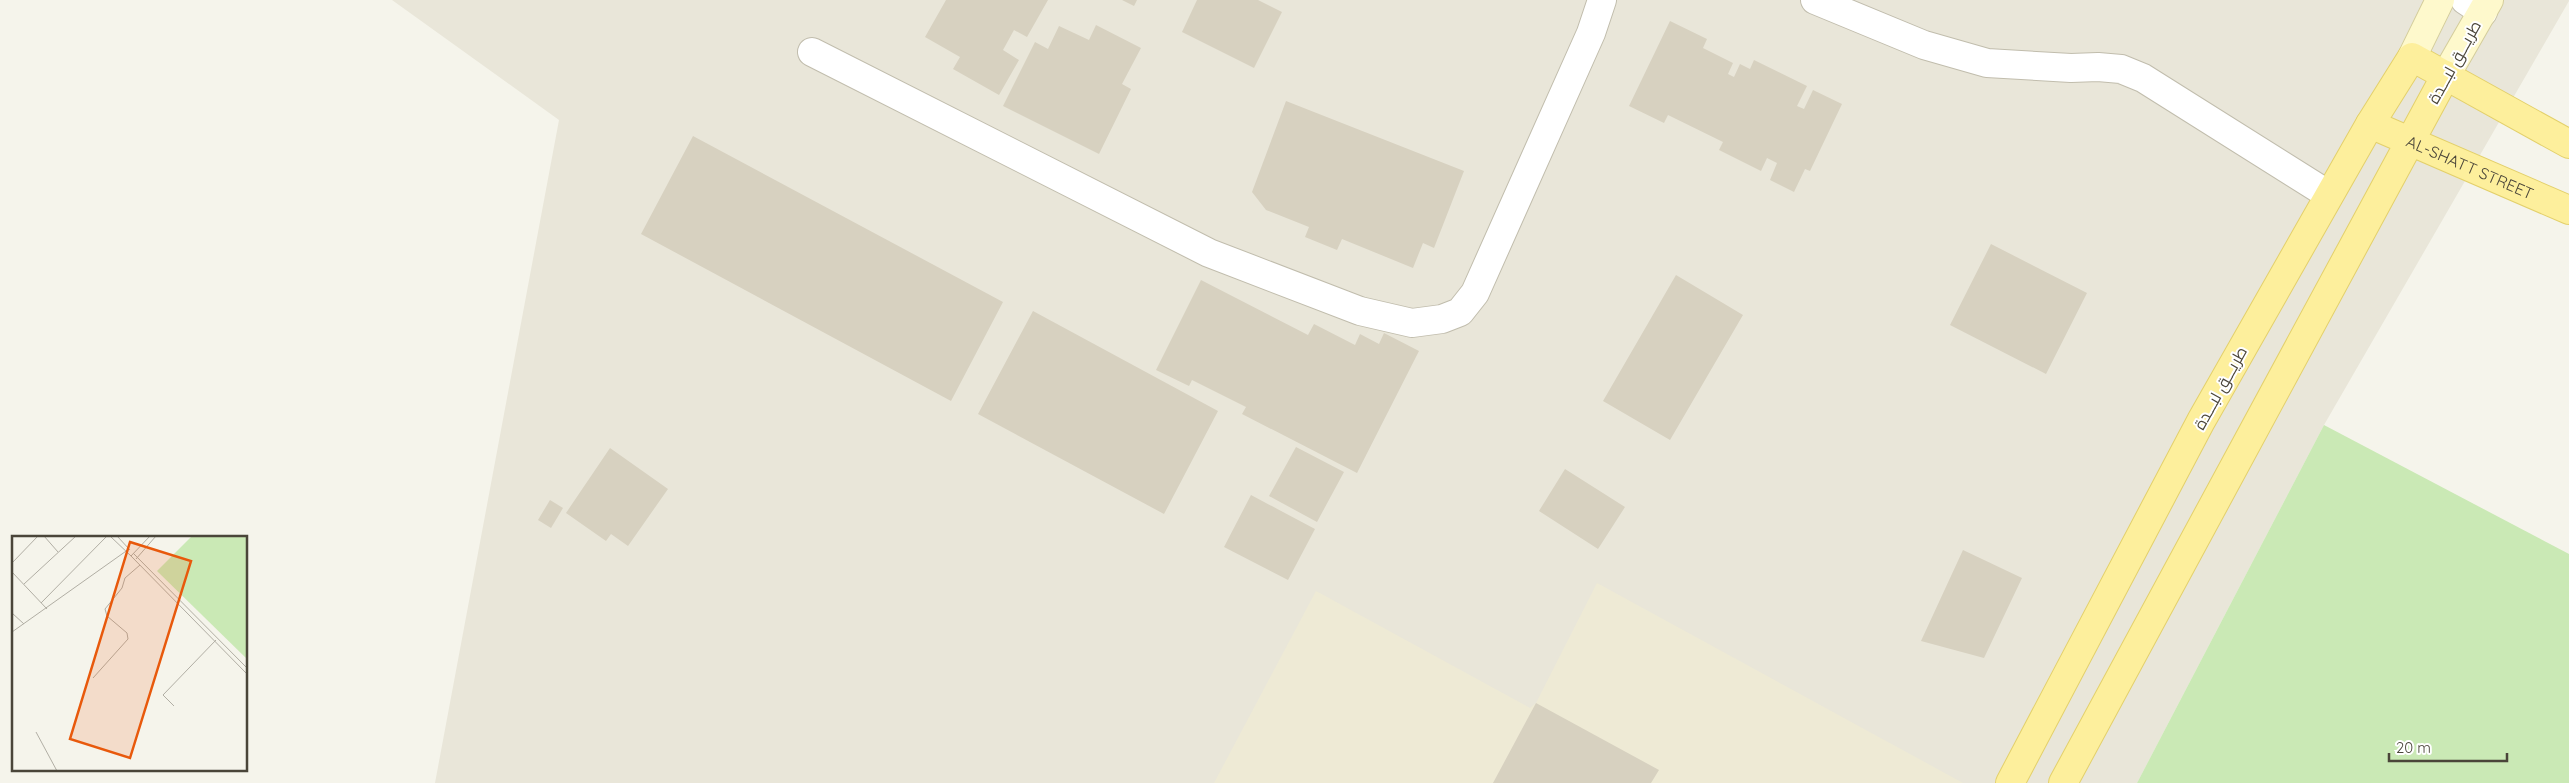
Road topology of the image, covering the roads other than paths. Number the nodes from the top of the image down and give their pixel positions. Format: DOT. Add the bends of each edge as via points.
graph roads {
  1 [pos="1602,0"];
  2 [pos="1814,0"];
  3 [pos="2440,0"];
  4 [pos="2479,4"];
  5 [pos="812,52"];
  6 [pos="2412,57"];
  7 [pos="2446,75"];
  8 [pos="2370,124"];
  9 [pos="2410,142"];
  10 [pos="2569,144"];
  11 [pos="2330,195"];
  12 [pos="2569,210"];
  13 [pos="2010,783"];
  14 [pos="2064,783"];
  1 -- 5 [label="street" via="1591,33 1475,293 1460,312 1442,319 1412,323 1360,311 1209,253"];
  2 -- 11 [label="street" via="1924,45 1986,63 2121,69 2143,78"];
  3 -- 6 [label="street, طريـــق لبـــدة"];
  4 -- 7 [label="street, طريـــق لبـــدة"];
  6 -- 7 [label="main road"];
  6 -- 8 [label="main road, طريـــق لبـــدة"];
  7 -- 9 [label="main road, طريـــق لبـــدة"];
  7 -- 10 [label="main road"];
  8 -- 9 [label="main road, AL-SHATT STREET"];
  8 -- 11 [label="main road, طريـــق لبـــدة"];
  9 -- 12 [label="main road, AL-SHATT STREET"];
  9 -- 14 [label="main road, طريـــق لبـــدة"];
  11 -- 13 [label="main road, طريـــق لبـــدة" via="2201,421"];
}
